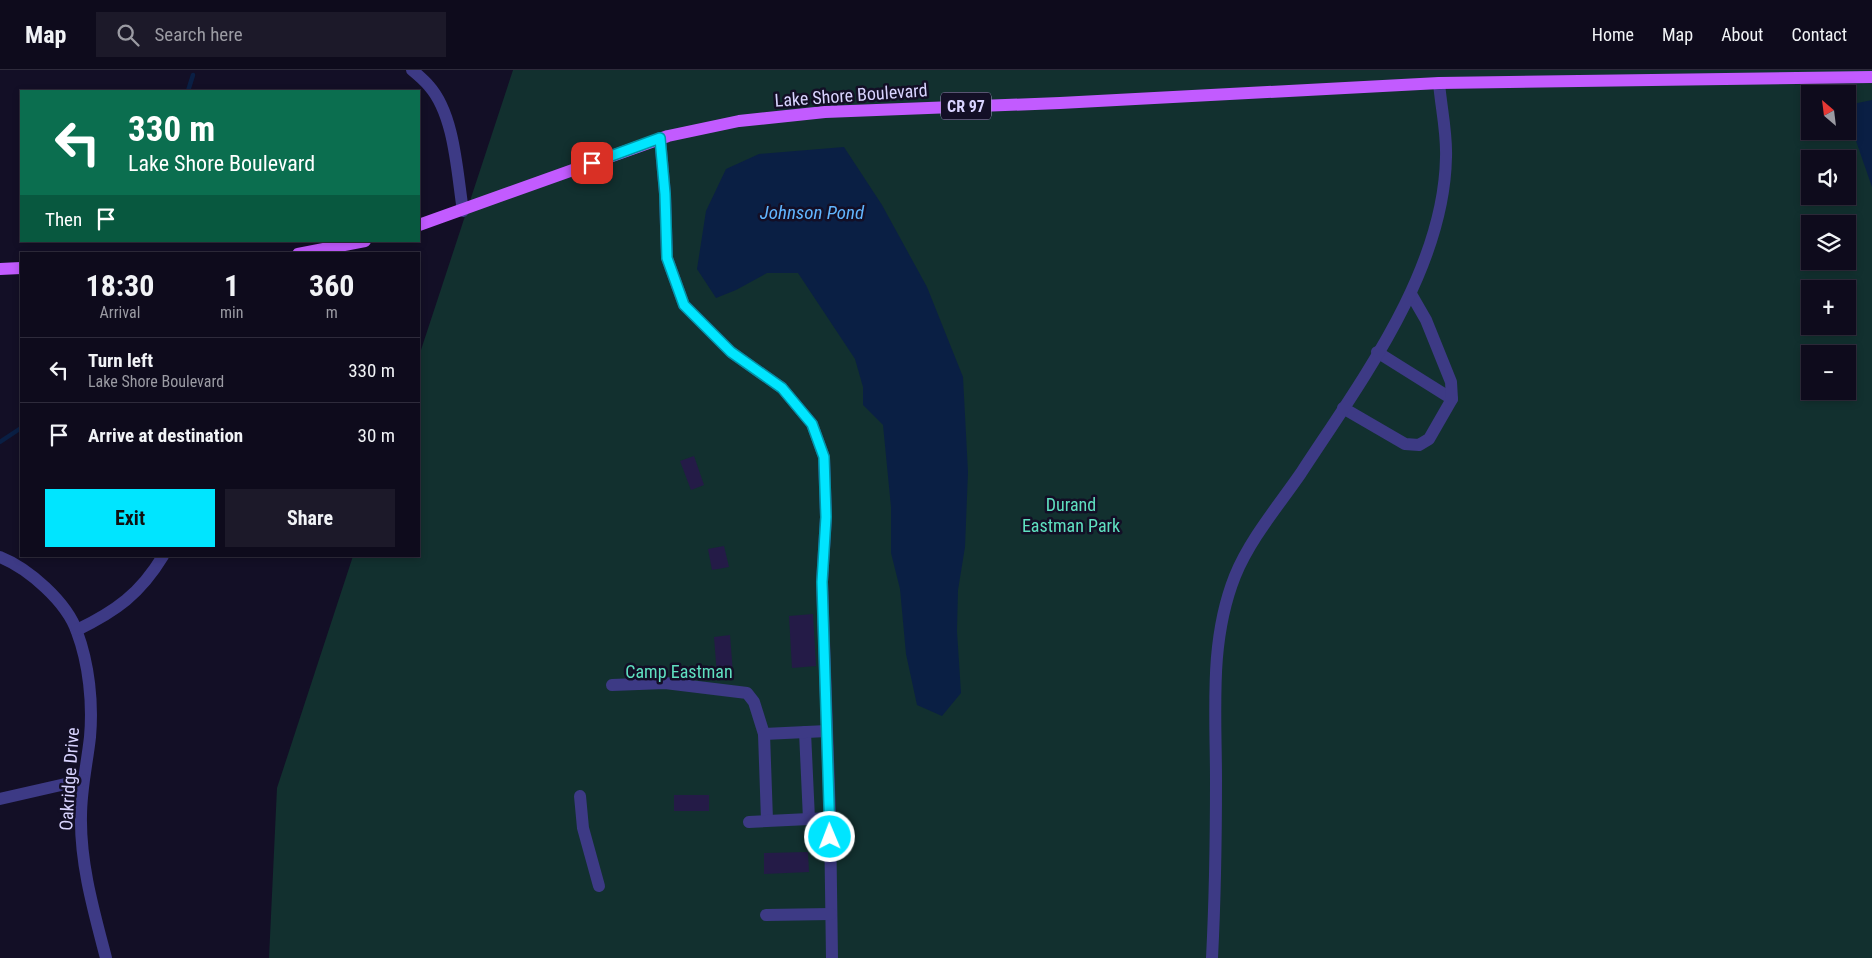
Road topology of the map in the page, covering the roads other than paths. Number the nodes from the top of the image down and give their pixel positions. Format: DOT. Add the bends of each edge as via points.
graph roads {
  1 [pos="412,70"];
  2 [pos="1872,77"];
  3 [pos="1439,83"];
  4 [pos="660,138"];
  5 [pos="463,211"];
  6 [pos="420,225"];
  7 [pos="360,242"];
  8 [pos="308,252"];
  9 [pos="20,268"];
  10 [pos="0,269"];
  11 [pos="1411,294"];
  12 [pos="1377,352"];
  13 [pos="1452,399"];
  14 [pos="1343,408"];
  15 [pos="0,557"];
  16 [pos="162,557"];
  17 [pos="77,630"];
  18 [pos="612,685"];
  19 [pos="827,731"];
  20 [pos="805,732"];
  21 [pos="764,734"];
  22 [pos="83,780"];
  23 [pos="580,796"];
  24 [pos="0,799"];
  25 [pos="830,818"];
  26 [pos="810,819"];
  27 [pos="767,820"];
  28 [pos="749,822"];
  29 [pos="599,886"];
  30 [pos="831,914"];
  31 [pos="766,915"];
  32 [pos="106,958"];
  33 [pos="832,958"];
  34 [pos="1212,958"];
  1 -- 5 [label="street" via="430,87 444,111"];
  2 -- 3 [label="main road, Lake Shore Boulevard / CR 97"];
  3 -- 4 [label="main road, Lake Shore Boulevard / CR 97" via="824,112 739,121"];
  3 -- 11 [label="street" via="1446,157 1440,212 1428,254"];
  4 -- 5 [label="main road, Lake Shore Boulevard / CR 97"];
  4 -- 19 [label="street" via="667,258 684,305 731,352 782,388 812,424 824,457 826,517 822,582"];
  5 -- 6 [label="main road, Lake Shore Boulevard / CR 97"];
  7 -- 8 [label="main road"];
  9 -- 10 [label="main road"];
  11 -- 12 [label="street"];
  11 -- 13 [label="street" via="1426,320 1451,382"];
  12 -- 13 [label="street"];
  12 -- 14 [label="street"];
  13 -- 14 [label="street" via="1429,439 1419,445 1405,444"];
  14 -- 34 [label="street" via="1257,537 1236,574 1222,616 1215,664 1216,828"];
  15 -- 17 [label="street, Oakridge Drive" via="29,573 48,589"];
  16 -- 17 [label="street" via="141,589 124,603"];
  17 -- 22 [label="street, Oakridge Drive" via="91,708"];
  18 -- 21 [label="street" via="666,683 747,693 754,702"];
  19 -- 20 [label="street"];
  19 -- 25 [label="street"];
  20 -- 21 [label="street"];
  20 -- 26 [label="street"];
  21 -- 27 [label="street"];
  22 -- 24 [label="street"];
  22 -- 32 [label="street, Oakridge Drive" via="80,818 84,860"];
  23 -- 29 [label="street" via="583,828"];
  25 -- 26 [label="street"];
  25 -- 30 [label="street"];
  26 -- 27 [label="street"];
  27 -- 28 [label="street"];
  30 -- 31 [label="street"];
  30 -- 33 [label="street"];
}
